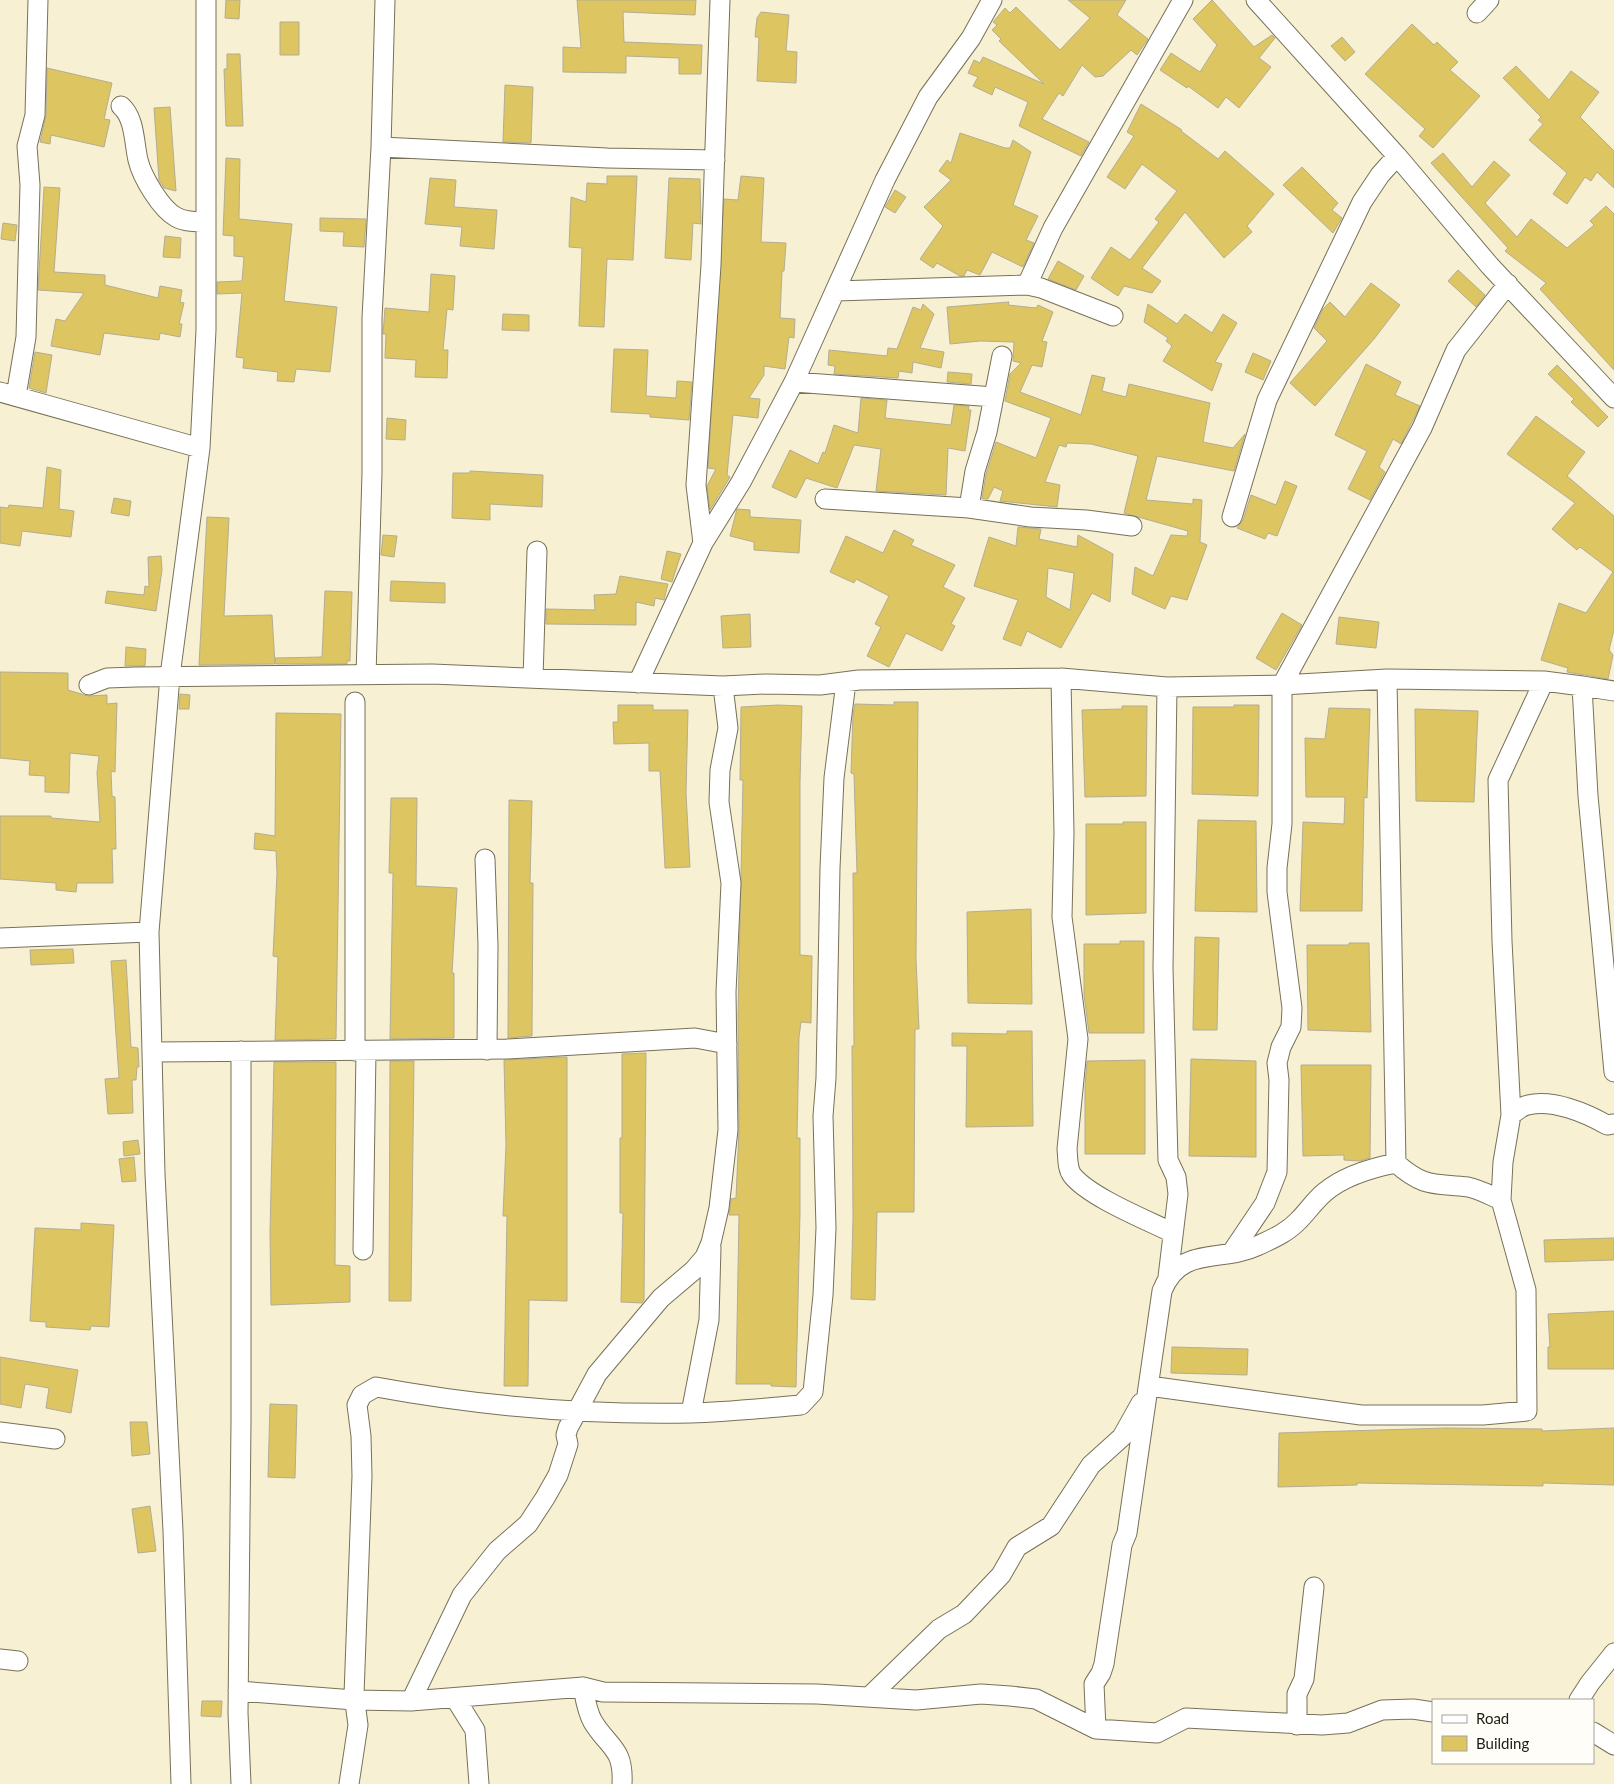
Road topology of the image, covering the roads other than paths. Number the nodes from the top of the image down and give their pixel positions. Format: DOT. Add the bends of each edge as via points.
graph roads {
  1 [pos="38,0"];
  2 [pos="206,0"];
  3 [pos="384,0"];
  4 [pos="720,0"];
  5 [pos="992,0"];
  6 [pos="1184,0"];
  7 [pos="1261,2"];
  8 [pos="120,106"];
  9 [pos="380,147"];
  10 [pos="1397,156"];
  11 [pos="715,160"];
  12 [pos="206,222"];
  13 [pos="1508,284"];
  14 [pos="1027,285"];
  15 [pos="836,292"];
  16 [pos="1113,316"];
  17 [pos="1002,356"];
  18 [pos="794,382"];
  19 [pos="8,394"];
  20 [pos="994,397"];
  21 [pos="1614,398"];
  22 [pos="200,448"];
  23 [pos="825,499"];
  24 [pos="969,508"];
  25 [pos="1232,517"];
  26 [pos="1132,526"];
  27 [pos="703,543"];
  28 [pos="537,551"];
  29 [pos="366,675"];
  30 [pos="170,676"];
  31 [pos="533,678"];
  32 [pos="1061,678"];
  33 [pos="1387,679"];
  34 [pos="1544,681"];
  35 [pos="846,682"];
  36 [pos="638,683"];
  37 [pos="88,685"];
  38 [pos="1282,685"];
  39 [pos="723,686"];
  40 [pos="1582,686"];
  41 [pos="1167,688"];
  42 [pos="1614,691"];
  43 [pos="355,702"];
  44 [pos="485,859"];
  45 [pos="149,932"];
  46 [pos="0,938"];
  47 [pos="727,1044"];
  48 [pos="487,1050"];
  49 [pos="241,1051"];
  50 [pos="360,1051"];
  51 [pos="153,1052"];
  52 [pos="1614,1072"];
  53 [pos="1511,1115"];
  54 [pos="1614,1124"];
  55 [pos="1396,1163"];
  56 [pos="1501,1200"];
  57 [pos="1172,1233"];
  58 [pos="711,1243"];
  59 [pos="363,1250"];
  60 [pos="1232,1252"];
  61 [pos="1168,1277"];
  62 [pos="1150,1386"];
  63 [pos="579,1410"];
  64 [pos="691,1413"];
  65 [pos="0,1432"];
  66 [pos="55,1439"];
  67 [pos="1314,1587"];
  68 [pos="1614,1653"];
  69 [pos="583,1687"];
  70 [pos="238,1691"];
  71 [pos="870,1696"];
  72 [pos="455,1698"];
  73 [pos="1580,1699"];
  74 [pos="354,1700"];
  75 [pos="411,1701"];
  76 [pos="1432,1712"];
  77 [pos="1297,1725"];
  78 [pos="1096,1729"];
  79 [pos="1594,1733"];
  80 [pos="1614,1745"];
  81 [pos="181,1784"];
  82 [pos="242,1784"];
  83 [pos="349,1784"];
  84 [pos="479,1784"];
  85 [pos="622,1784"];
  1 -- 19 [label="street" via="34,115 27,146 30,185 26,337"];
  2 -- 12 [label="street"];
  3 -- 9 [label="street"];
  4 -- 11 [label="street"];
  5 -- 15 [label="street" via="971,38 928,97 885,180"];
  6 -- 14 [label="street" via="1053,228"];
  7 -- 10 [label="street"];
  8 -- 12 [label="street" via="126,110 133,130 138,161 145,178 167,210 184,221"];
  9 -- 11 [label="street"];
  9 -- 29 [label="street" via="372,318 372,473"];
  10 -- 13 [label="street"];
  10 -- 25 [label="street" via="1362,202 1267,400"];
  11 -- 27 [label="street" via="696,485"];
  12 -- 22 [label="street" via="206,330"];
  13 -- 21 [label="street"];
  13 -- 38 [label="street" via="1456,350 1422,428"];
  14 -- 15 [label="street"];
  14 -- 16 [label="street"];
  15 -- 18 [label="street"];
  17 -- 20 [label="street"];
  18 -- 20 [label="street"];
  18 -- 27 [label="street" via="741,482"];
  19 -- 22 [label="street"];
  20 -- 24 [label="street"];
  22 -- 30 [label="street"];
  23 -- 24 [label="street"];
  24 -- 26 [label="street"];
  27 -- 36 [label="street"];
  28 -- 31 [label="street"];
  29 -- 30 [label="street"];
  29 -- 31 [label="street"];
  30 -- 37 [label="street" via="108,678"];
  30 -- 45 [label="street"];
  31 -- 36 [label="street"];
  32 -- 35 [label="street"];
  32 -- 41 [label="street"];
  32 -- 57 [label="street" via="1062,918 1078,1039 1068,1165 1085,1187"];
  33 -- 34 [label="street"];
  33 -- 38 [label="street"];
  33 -- 55 [label="street"];
  34 -- 40 [label="street"];
  34 -- 53 [label="street" via="1498,780"];
  35 -- 39 [label="street"];
  35 -- 64 [label="street" via="834,778 823,1116 826,1228 813,1392 801,1405"];
  36 -- 39 [label="street"];
  38 -- 41 [label="street"];
  38 -- 60 [label="street" via="1282,824 1276,868 1292,1008 1291,1027 1277,1063 1277,1172 1265,1203"];
  39 -- 47 [label="street" via="728,728 720,770 719,802 731,883"];
  40 -- 42 [label="street"];
  40 -- 52 [label="street" via="1588,796"];
  41 -- 57 [label="street" via="1163,968 1168,1160 1176,1177 1178,1194"];
  43 -- 50 [label="street"];
  44 -- 48 [label="street"];
  45 -- 46 [label="street"];
  45 -- 51 [label="street"];
  47 -- 48 [label="street" via="695,1038"];
  47 -- 58 [label="street" via="728,1130 719,1208"];
  48 -- 50 [label="street"];
  49 -- 50 [label="street"];
  49 -- 51 [label="street"];
  49 -- 70 [label="street"];
  50 -- 59 [label="street"];
  51 -- 81 [label="street"];
  53 -- 54 [label="street" via="1526,1105 1548,1104 1596,1119 1607,1126"];
  53 -- 56 [label="street"];
  55 -- 56 [label="street" via="1431,1185 1470,1187"];
  55 -- 60 [label="street" via="1341,1182 1324,1193 1286,1232 1252,1248"];
  56 -- 62 [label="street" via="1526,1290 1527,1411 1483,1415 1361,1415"];
  57 -- 61 [label="street"];
  58 -- 63 [label="street" via="694,1270 660,1298 597,1374"];
  58 -- 64 [label="street" via="709,1320"];
  60 -- 61 [label="street" via="1190,1260"];
  61 -- 62 [label="street" via="1162,1291 1148,1379"];
  62 -- 71 [label="street" via="1122,1437 1091,1465 1051,1526 1017,1547 1001,1576 964,1614 939,1629"];
  62 -- 78 [label="street" via="1104,1664 1094,1684"];
  63 -- 64 [label="street"];
  63 -- 74 [label="street" via="470,1402 376,1387 362,1395 357,1405 362,1476"];
  63 -- 75 [label="street" via="568,1428 568,1444 558,1475 545,1498 528,1524 497,1551 462,1595"];
  65 -- 66 [label="street"];
  67 -- 77 [label="street" via="1304,1679 1297,1694"];
  68 -- 73 [label="street"];
  69 -- 71 [label="street" via="603,1692"];
  69 -- 72 [label="street"];
  69 -- 85 [label="street" via="592,1720 620,1756"];
  70 -- 74 [label="street"];
  70 -- 82 [label="street"];
  71 -- 78 [label="street" via="916,1700 981,1694 1036,1699"];
  72 -- 75 [label="street"];
  72 -- 84 [label="street" via="475,1730"];
  74 -- 75 [label="street"];
  74 -- 83 [label="street" via="358,1725"];
  76 -- 77 [label="street" via="1382,1710 1348,1723"];
  77 -- 78 [label="street" via="1186,1718 1157,1733"];
  79 -- 80 [label="street"];
}
